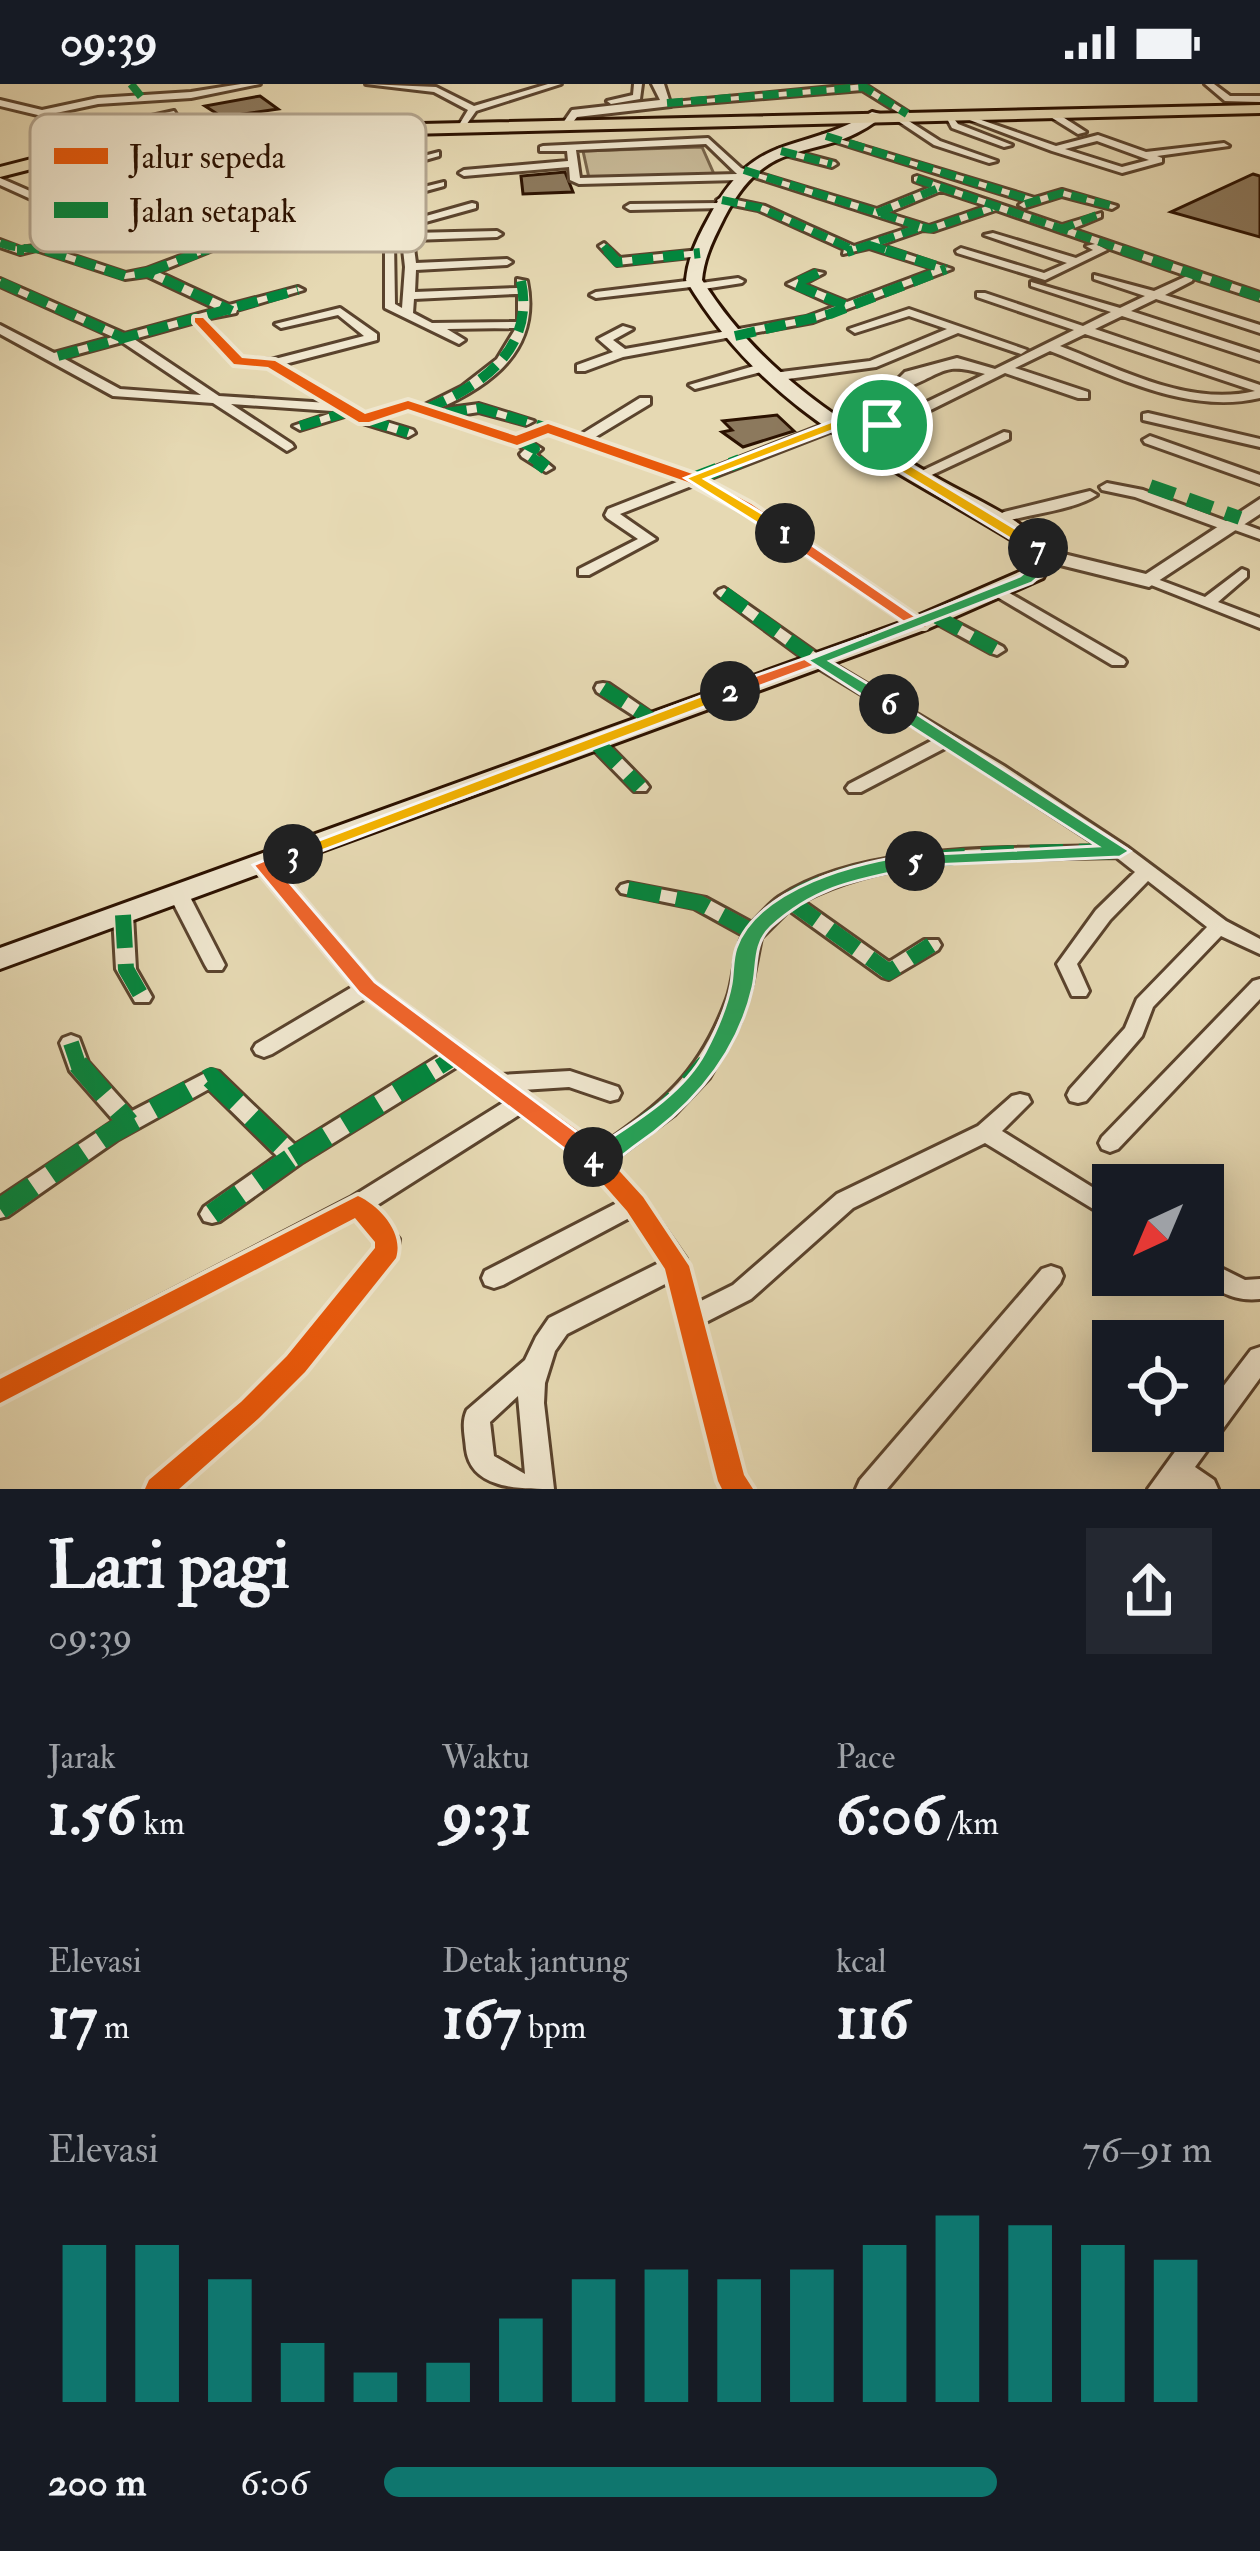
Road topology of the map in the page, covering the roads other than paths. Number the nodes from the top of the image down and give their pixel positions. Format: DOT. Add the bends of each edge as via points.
graph roads {
  1 [pos="131,84"];
  2 [pos="256,84"];
  3 [pos="360,84"];
  4 [pos="370,84"];
  5 [pos="557,84"];
  6 [pos="638,84"];
  7 [pos="658,84"];
  8 [pos="1209,84"];
  9 [pos="601,94"];
  10 [pos="15,96"];
  11 [pos="143,99"];
  12 [pos="379,99"];
  13 [pos="0,101"];
  14 [pos="667,103"];
  15 [pos="616,105"];
  16 [pos="1260,105"];
  17 [pos="473,109"];
  18 [pos="1052,114"];
  19 [pos="875,117"];
  20 [pos="904,117"];
  21 [pos="948,117"];
  22 [pos="970,117"];
  23 [pos="569,123"];
  24 [pos="614,124"];
  25 [pos="464,125"];
  26 [pos="426,126"];
  27 [pos="426,129"];
  28 [pos="822,130"];
  29 [pos="1081,132"];
  30 [pos="624,146"];
  31 [pos="1007,146"];
  32 [pos="1224,146"];
  33 [pos="571,148"];
  34 [pos="1130,148"];
  35 [pos="543,149"];
  36 [pos="1055,149"];
  37 [pos="781,151"];
  38 [pos="436,154"];
  39 [pos="1150,154"];
  40 [pos="426,157"];
  41 [pos="1090,160"];
  42 [pos="992,161"];
  43 [pos="30,163"];
  44 [pos="572,164"];
  45 [pos="832,164"];
  46 [pos="0,171"];
  47 [pos="937,172"];
  48 [pos="464,173"];
  49 [pos="741,173"];
  50 [pos="440,184"];
  51 [pos="426,188"];
  52 [pos="941,188"];
  53 [pos="30,193"];
  54 [pos="1034,201"];
  55 [pos="721,203"];
  56 [pos="472,206"];
  57 [pos="1112,206"];
  58 [pos="630,207"];
  59 [pos="999,210"];
  60 [pos="877,213"];
  61 [pos="1097,214"];
  62 [pos="426,224"];
  63 [pos="1031,225"];
  64 [pos="926,228"];
  65 [pos="1059,230"];
  66 [pos="426,232"];
  67 [pos="497,234"];
  68 [pos="946,235"];
  69 [pos="989,236"];
  70 [pos="0,242"];
  71 [pos="870,244"];
  72 [pos="604,246"];
  73 [pos="30,248"];
  74 [pos="1102,250"];
  75 [pos="961,251"];
  76 [pos="51,252"];
  77 [pos="200,252"];
  78 [pos="392,252"];
  79 [pos="409,252"];
  80 [pos="700,253"];
  81 [pos="80,261"];
  82 [pos="508,262"];
  83 [pos="1076,262"];
  84 [pos="66,266"];
  85 [pos="411,267"];
  86 [pos="148,272"];
  87 [pos="818,273"];
  88 [pos="1098,277"];
  89 [pos="1188,279"];
  90 [pos="738,281"];
  91 [pos="0,282"];
  92 [pos="1035,284"];
  93 [pos="696,285"];
  94 [pos="298,290"];
  95 [pos="596,295"];
  96 [pos="981,295"];
  97 [pos="1155,295"];
  98 [pos="410,296"];
  99 [pos="1260,299"];
  100 [pos="889,305"];
  101 [pos="849,307"];
  102 [pos="232,311"];
  103 [pos="1120,311"];
  104 [pos="909,313"];
  105 [pos="407,315"];
  106 [pos="199,320"];
  107 [pos="281,324"];
  108 [pos="514,325"];
  109 [pos="428,326"];
  110 [pos="0,328"];
  111 [pos="855,328"];
  112 [pos="958,328"];
  113 [pos="1260,328"];
  114 [pos="627,329"];
  115 [pos="1083,329"];
  116 [pos="735,336"];
  117 [pos="123,338"];
  118 [pos="459,340"];
  119 [pos="1047,346"];
  120 [pos="1021,350"];
  121 [pos="621,353"];
  122 [pos="58,356"];
  123 [pos="1260,357"];
  124 [pos="272,364"];
  125 [pos="581,368"];
  126 [pos="998,370"];
  127 [pos="930,371"];
  128 [pos="767,373"];
  129 [pos="695,386"];
  130 [pos="1260,391"];
  131 [pos="1083,394"];
  132 [pos="215,400"];
  133 [pos="645,401"];
  134 [pos="343,409"];
  135 [pos="433,412"];
  136 [pos="1148,417"];
  137 [pos="364,419"];
  138 [pos="527,421"];
  139 [pos="300,426"];
  140 [pos="845,431"];
  141 [pos="407,433"];
  142 [pos="1004,436"];
  143 [pos="582,439"];
  144 [pos="1150,440"];
  145 [pos="520,441"];
  146 [pos="1260,443"];
  147 [pos="287,447"];
  148 [pos="546,468"];
  149 [pos="918,476"];
  150 [pos="693,478"];
  151 [pos="1260,479"];
  152 [pos="1150,486"];
  153 [pos="1107,487"];
  154 [pos="1090,495"];
  155 [pos="1260,506"];
  156 [pos="997,520"];
  157 [pos="1233,523"];
  158 [pos="1260,535"];
  159 [pos="1043,555"];
  160 [pos="584,572"];
  161 [pos="1241,574"];
  162 [pos="1149,581"];
  163 [pos="999,592"];
  164 [pos="724,593"];
  165 [pos="1208,602"];
  166 [pos="928,620"];
  167 [pos="1260,622"];
  168 [pos="997,650"];
  169 [pos="816,660"];
  170 [pos="1118,662"];
  171 [pos="603,688"];
  172 [pos="651,719"];
  173 [pos="594,740"];
  174 [pos="948,740"];
  175 [pos="640,787"];
  176 [pos="855,788"];
  177 [pos="1120,851"];
  178 [pos="264,865"];
  179 [pos="1145,873"];
  180 [pos="628,889"];
  181 [pos="179,895"];
  182 [pos="790,902"];
  183 [pos="122,915"];
  184 [pos="1219,926"];
  185 [pos="753,932"];
  186 [pos="932,945"];
  187 [pos="1260,946"];
  188 [pos="0,959"];
  189 [pos="214,965"];
  190 [pos="1260,986"];
  191 [pos="367,988"];
  192 [pos="1079,991"];
  193 [pos="142,997"];
  194 [pos="70,1043"];
  195 [pos="264,1049"];
  196 [pos="458,1055"];
  197 [pos="496,1083"];
  198 [pos="610,1093"];
  199 [pos="1078,1095"];
  200 [pos="522,1102"];
  201 [pos="1020,1102"];
  202 [pos="129,1123"];
  203 [pos="986,1132"];
  204 [pos="1110,1143"];
  205 [pos="293,1157"];
  206 [pos="596,1161"];
  207 [pos="1092,1199"];
  208 [pos="3,1202"];
  209 [pos="635,1204"];
  210 [pos="358,1205"];
  211 [pos="212,1214"];
  212 [pos="677,1266"];
  213 [pos="1051,1276"];
  214 [pos="494,1278"];
  215 [pos="1224,1281"];
  216 [pos="1260,1289"];
  217 [pos="692,1317"];
  218 [pos="1260,1358"];
  219 [pos="529,1370"];
  220 [pos="0,1392"];
  221 [pos="1169,1479"];
  222 [pos="159,1489"];
  223 [pos="525,1489"];
  224 [pos="540,1489"];
  225 [pos="739,1489"];
  226 [pos="870,1489"];
  227 [pos="1204,1489"];
  1 -- 11 [label="street"];
  2 -- 11 [label="street"];
  3 -- 12 [label="street"];
  4 -- 17 [label="street" via="449,92"];
  5 -- 17 [label="street"];
  6 -- 15 [label="street" via="638,97"];
  7 -- 14 [label="street"];
  8 -- 16 [label="street" via="1228,100"];
  9 -- 15 [label="street"];
  10 -- 13 [label="street"];
  11 -- 13 [label="street" via="42,113"];
  14 -- 15 [label="street"];
  14 -- 20 [label="street" via="864,87"];
  15 -- 23 [label="street" via="572,114"];
  16 -- 18 [label="highway"];
  16 -- 20 [label="highway"];
  17 -- 25 [label="street"];
  18 -- 22 [label="highway"];
  18 -- 29 [label="street"];
  19 -- 20 [label="highway"];
  19 -- 23 [label="highway"];
  19 -- 28 [label="highway"];
  19 -- 28 [label="main road"];
  20 -- 21 [label="highway"];
  20 -- 42 [label="street" via="937,143"];
  21 -- 22 [label="highway"];
  21 -- 31 [label="street"];
  22 -- 36 [label="street"];
  23 -- 25 [label="highway"];
  24 -- 27 [label="highway"];
  24 -- 28 [label="highway"];
  24 -- 30 [label="street"];
  25 -- 26 [label="highway"];
  28 -- 37 [label="main road"];
  28 -- 47 [label="street"];
  30 -- 33 [label="street"];
  30 -- 49 [label="street" via="708,141"];
  32 -- 39 [label="street"];
  33 -- 35 [label="street"];
  33 -- 44 [label="street"];
  34 -- 36 [label="street" via="1097,138"];
  34 -- 39 [label="street"];
  34 -- 41 [label="street"];
  36 -- 41 [label="street"];
  37 -- 45 [label="street"];
  37 -- 49 [label="main road"];
  38 -- 40 [label="street"];
  39 -- 41 [label="street" via="1159,160 1124,170"];
  43 -- 46 [label="highway"];
  44 -- 48 [label="street"];
  44 -- 49 [label="street" via="579,181"];
  46 -- 53 [label="street"];
  47 -- 52 [label="street" via="916,178"];
  47 -- 54 [label="street"];
  49 -- 55 [label="main road"];
  49 -- 60 [label="street"];
  50 -- 51 [label="street"];
  52 -- 59 [label="street"];
  52 -- 60 [label="street"];
  54 -- 57 [label="street" via="1062,193"];
  54 -- 59 [label="street"];
  55 -- 58 [label="street"];
  55 -- 71 [label="street" via="761,208 851,251"];
  55 -- 80 [label="main road"];
  56 -- 62 [label="street"];
  59 -- 64 [label="street"];
  59 -- 65 [label="street"];
  60 -- 64 [label="street"];
  61 -- 65 [label="street"];
  63 -- 74 [label="street"];
  64 -- 68 [label="street"];
  64 -- 71 [label="street"];
  65 -- 99 [label="street"];
  66 -- 67 [label="street"];
  69 -- 83 [label="street"];
  70 -- 73 [label="street"];
  71 -- 101 [label="street" via="946,269"];
  72 -- 80 [label="street" via="617,262"];
  74 -- 83 [label="street"];
  74 -- 89 [label="street"];
  75 -- 83 [label="street" via="1042,277"];
  76 -- 81 [label="street"];
  77 -- 86 [label="street"];
  78 -- 105 [label="street" via="389,306"];
  79 -- 85 [label="street"];
  80 -- 93 [label="main road"];
  81 -- 84 [label="street"];
  81 -- 86 [label="street" via="126,276"];
  82 -- 85 [label="street"];
  85 -- 98 [label="street"];
  86 -- 102 [label="street"];
  87 -- 101 [label="street" via="793,284"];
  88 -- 97 [label="street"];
  89 -- 97 [label="street"];
  89 -- 99 [label="street"];
  90 -- 93 [label="street"];
  91 -- 117 [label="street"];
  92 -- 103 [label="street"];
  93 -- 95 [label="street"];
  93 -- 116 [label="main road"];
  94 -- 102 [label="street"];
  96 -- 115 [label="street"];
  97 -- 103 [label="street"];
  97 -- 113 [label="street"];
  98 -- 105 [label="street"];
  98 -- 135 [label="street" via="518,286 527,298 512,350"];
  100 -- 104 [label="street"];
  101 -- 116 [label="street"];
  102 -- 106 [label="street"];
  103 -- 115 [label="street"];
  103 -- 123 [label="street"];
  104 -- 111 [label="street"];
  104 -- 112 [label="street"];
  105 -- 109 [label="street"];
  106 -- 117 [label="street"];
  106 -- 124 [label="street" via="238,361"];
  107 -- 124 [label="street" via="340,311 374,337"];
  108 -- 109 [label="street"];
  109 -- 118 [label="street"];
  110 -- 122 [label="street"];
  112 -- 120 [label="street"];
  112 -- 128 [label="street" via="872,364"];
  114 -- 121 [label="street" via="604,339"];
  115 -- 119 [label="street"];
  115 -- 130 [label="street"];
  116 -- 121 [label="street"];
  116 -- 128 [label="main road"];
  117 -- 122 [label="street"];
  117 -- 132 [label="street"];
  119 -- 126 [label="street"];
  119 -- 130 [label="street" via="1200,398 1241,402"];
  121 -- 125 [label="street"];
  122 -- 132 [label="street" via="117,393"];
  124 -- 134 [label="street"];
  126 -- 127 [label="street" via="957,362"];
  126 -- 131 [label="street"];
  126 -- 140 [label="street" via="882,425"];
  128 -- 129 [label="street"];
  128 -- 140 [label="main road"];
  132 -- 134 [label="street"];
  132 -- 147 [label="street"];
  133 -- 143 [label="street"];
  134 -- 137 [label="street"];
  134 -- 139 [label="street"];
  135 -- 137 [label="street" via="404,405"];
  135 -- 138 [label="street" via="479,408"];
  135 -- 145 [label="street"];
  136 -- 146 [label="street"];
  137 -- 141 [label="street"];
  140 -- 149 [label="main road"];
  140 -- 150 [label="street"];
  142 -- 149 [label="street"];
  143 -- 145 [label="street" via="548,428"];
  143 -- 150 [label="street"];
  144 -- 151 [label="street"];
  145 -- 148 [label="street" via="535,449 529,459"];
  149 -- 156 [label="main road"];
  150 -- 160 [label="street" via="611,513 650,539"];
  150 -- 166 [label="street"];
  152 -- 157 [label="street"];
  153 -- 157 [label="street"];
  154 -- 156 [label="street"];
  155 -- 157 [label="street"];
  156 -- 159 [label="main road"];
  157 -- 158 [label="street"];
  157 -- 162 [label="street"];
  159 -- 162 [label="street"];
  159 -- 163 [label="main road" via="1035,573"];
  161 -- 165 [label="street"];
  162 -- 165 [label="street"];
  163 -- 166 [label="main road"];
  163 -- 170 [label="street"];
  164 -- 169 [label="street"];
  165 -- 167 [label="street"];
  166 -- 168 [label="street"];
  166 -- 169 [label="main road"];
  169 -- 172 [label="main road"];
  169 -- 174 [label="street"];
  171 -- 172 [label="street"];
  172 -- 173 [label="main road"];
  173 -- 175 [label="street"];
  173 -- 178 [label="main road"];
  174 -- 176 [label="street"];
  174 -- 177 [label="street"];
  177 -- 179 [label="street"];
  177 -- 182 [label="street" via="880,865"];
  178 -- 181 [label="main road"];
  178 -- 191 [label="street"];
  179 -- 184 [label="street"];
  179 -- 192 [label="street" via="1070,960"];
  180 -- 185 [label="street" via="699,903"];
  181 -- 183 [label="main road"];
  181 -- 189 [label="street"];
  182 -- 185 [label="street"];
  182 -- 186 [label="street" via="886,971"];
  183 -- 188 [label="main road"];
  183 -- 193 [label="street" via="126,969"];
  184 -- 187 [label="street"];
  184 -- 199 [label="street" via="1144,1004 1134,1031"];
  185 -- 206 [label="street" via="742,988 713,1060 663,1114"];
  190 -- 204 [label="street"];
  191 -- 195 [label="street"];
  191 -- 196 [label="street"];
  194 -- 202 [label="street" via="78,1065"];
  196 -- 197 [label="street"];
  196 -- 205 [label="street"];
  197 -- 198 [label="street" via="570,1078"];
  197 -- 200 [label="street"];
  200 -- 206 [label="street"];
  200 -- 210 [label="street"];
  201 -- 203 [label="street"];
  202 -- 205 [label="street" via="212,1078"];
  202 -- 208 [label="street"];
  203 -- 207 [label="street"];
  203 -- 217 [label="street" via="845,1201 742,1292"];
  205 -- 211 [label="street"];
  206 -- 209 [label="street"];
  209 -- 212 [label="street"];
  209 -- 214 [label="street"];
  210 -- 220 [label="street"];
  210 -- 222 [label="street" via="387,1239 387,1251 296,1364"];
  212 -- 217 [label="street"];
  212 -- 219 [label="street" via="557,1326"];
  213 -- 226 [label="street"];
  215 -- 216 [label="street"];
  217 -- 225 [label="street"];
  218 -- 221 [label="street"];
  219 -- 223 [label="street" via="476,1418 481,1463"];
  219 -- 224 [label="street"];
  221 -- 227 [label="street"];
}
